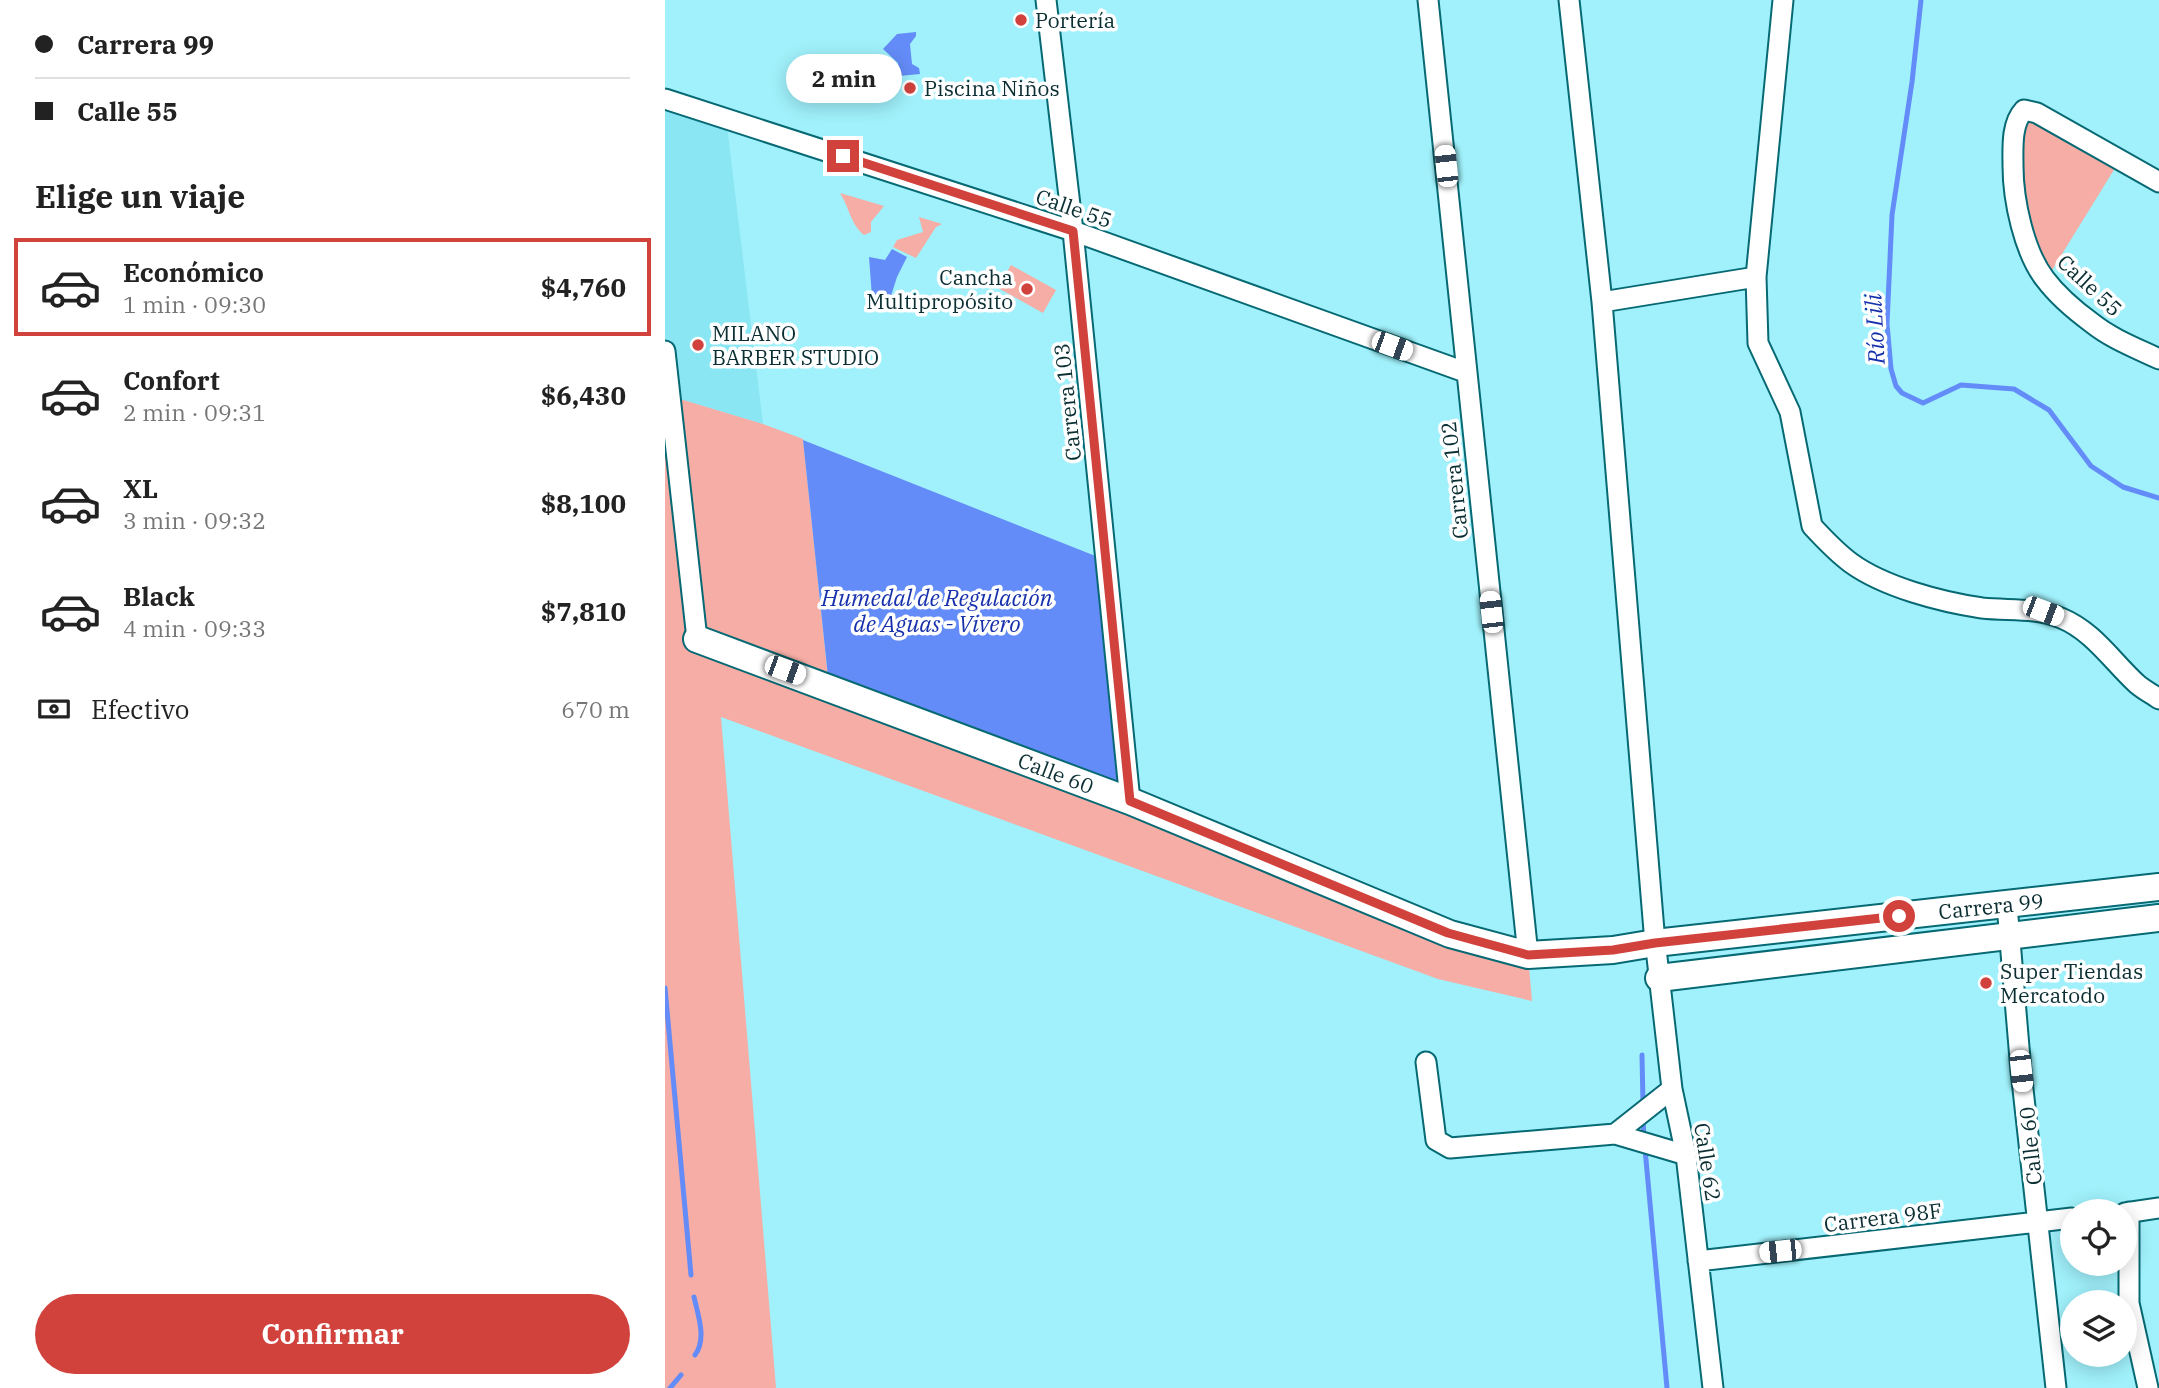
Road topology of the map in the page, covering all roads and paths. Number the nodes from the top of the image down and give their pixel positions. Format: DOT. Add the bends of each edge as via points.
graph roads {
  1 [pos="1046,0"];
  2 [pos="1428,0"];
  3 [pos="1569,0"];
  4 [pos="1783,0"];
  5 [pos="665,99"];
  6 [pos="2159,182"];
  7 [pos="1073,231"];
  8 [pos="1756,277"];
  9 [pos="1602,302"];
  10 [pos="665,351"];
  11 [pos="2159,359"];
  12 [pos="1465,372"];
  13 [pos="697,639"];
  14 [pos="2159,699"];
  15 [pos="1130,801"];
  16 [pos="2159,887"];
  17 [pos="2007,905"];
  18 [pos="2159,918"];
  19 [pos="2010,936"];
  20 [pos="1655,943"];
  21 [pos="1528,955"];
  22 [pos="1659,978"];
  23 [pos="1426,1062"];
  24 [pos="1672,1089"];
  25 [pos="1615,1134"];
  26 [pos="1686,1155"];
  27 [pos="2159,1208"];
  28 [pos="2137,1211"];
  29 [pos="2060,1219"];
  30 [pos="2038,1222"];
  31 [pos="1698,1261"];
  32 [pos="2128,1276"];
  33 [pos="1713,1388"];
  34 [pos="2056,1388"];
  35 [pos="2148,1388"];
  1 -- 7 [label="street, Carrera 103"];
  2 -- 12 [label="street, Carrera 102"];
  3 -- 9 [label="street, Calle 62"];
  4 -- 8 [label="street"];
  5 -- 7 [label="street, Calle 55"];
  6 -- 11 [label="street, Calle 55" via="2037,113 2024,110 2020,115 2014,131 2013,186 2018,218 2037,267 2092,323"];
  7 -- 12 [label="street, Calle 55"];
  7 -- 15 [label="street, Carrera 103"];
  8 -- 9 [label="street"];
  8 -- 14 [label="street" via="1758,343 1790,412 1812,526 1824,539 1851,564 1884,581 1939,599 1983,608 2043,611 2065,619 2099,643 2138,685"];
  9 -- 20 [label="street, Calle 62"];
  10 -- 13 [label="street"];
  12 -- 21 [label="street, Carrera 102"];
  13 -- 15 [label="street, Calle 60"];
  15 -- 21 [label="street, Calle 60" via="1448,933"];
  16 -- 17 [label="street, Carrera 99"];
  17 -- 19 [label="street, Calle 60"];
  17 -- 20 [label="street, Carrera 99"];
  18 -- 19 [label="street, Carrera 99"];
  19 -- 22 [label="street, Carrera 99"];
  19 -- 30 [label="street, Calle 60"];
  20 -- 21 [label="street, Calle 60"];
  20 -- 22 [label="street, Calle 62"];
  22 -- 24 [label="street, Calle 62"];
  23 -- 25 [label="street" via="1436,1140 1450,1148"];
  24 -- 25 [label="street"];
  24 -- 26 [label="street, Calle 62"];
  25 -- 26 [label="street"];
  26 -- 31 [label="street, Calle 62"];
  27 -- 28 [label="street"];
  29 -- 30 [label="street, Carrera 98F"];
  30 -- 31 [label="street, Carrera 98F"];
  30 -- 34 [label="street, Calle 60"];
  31 -- 33 [label="street, Calle 62"];
  32 -- 35 [label="street" via="2129,1303"];
}
